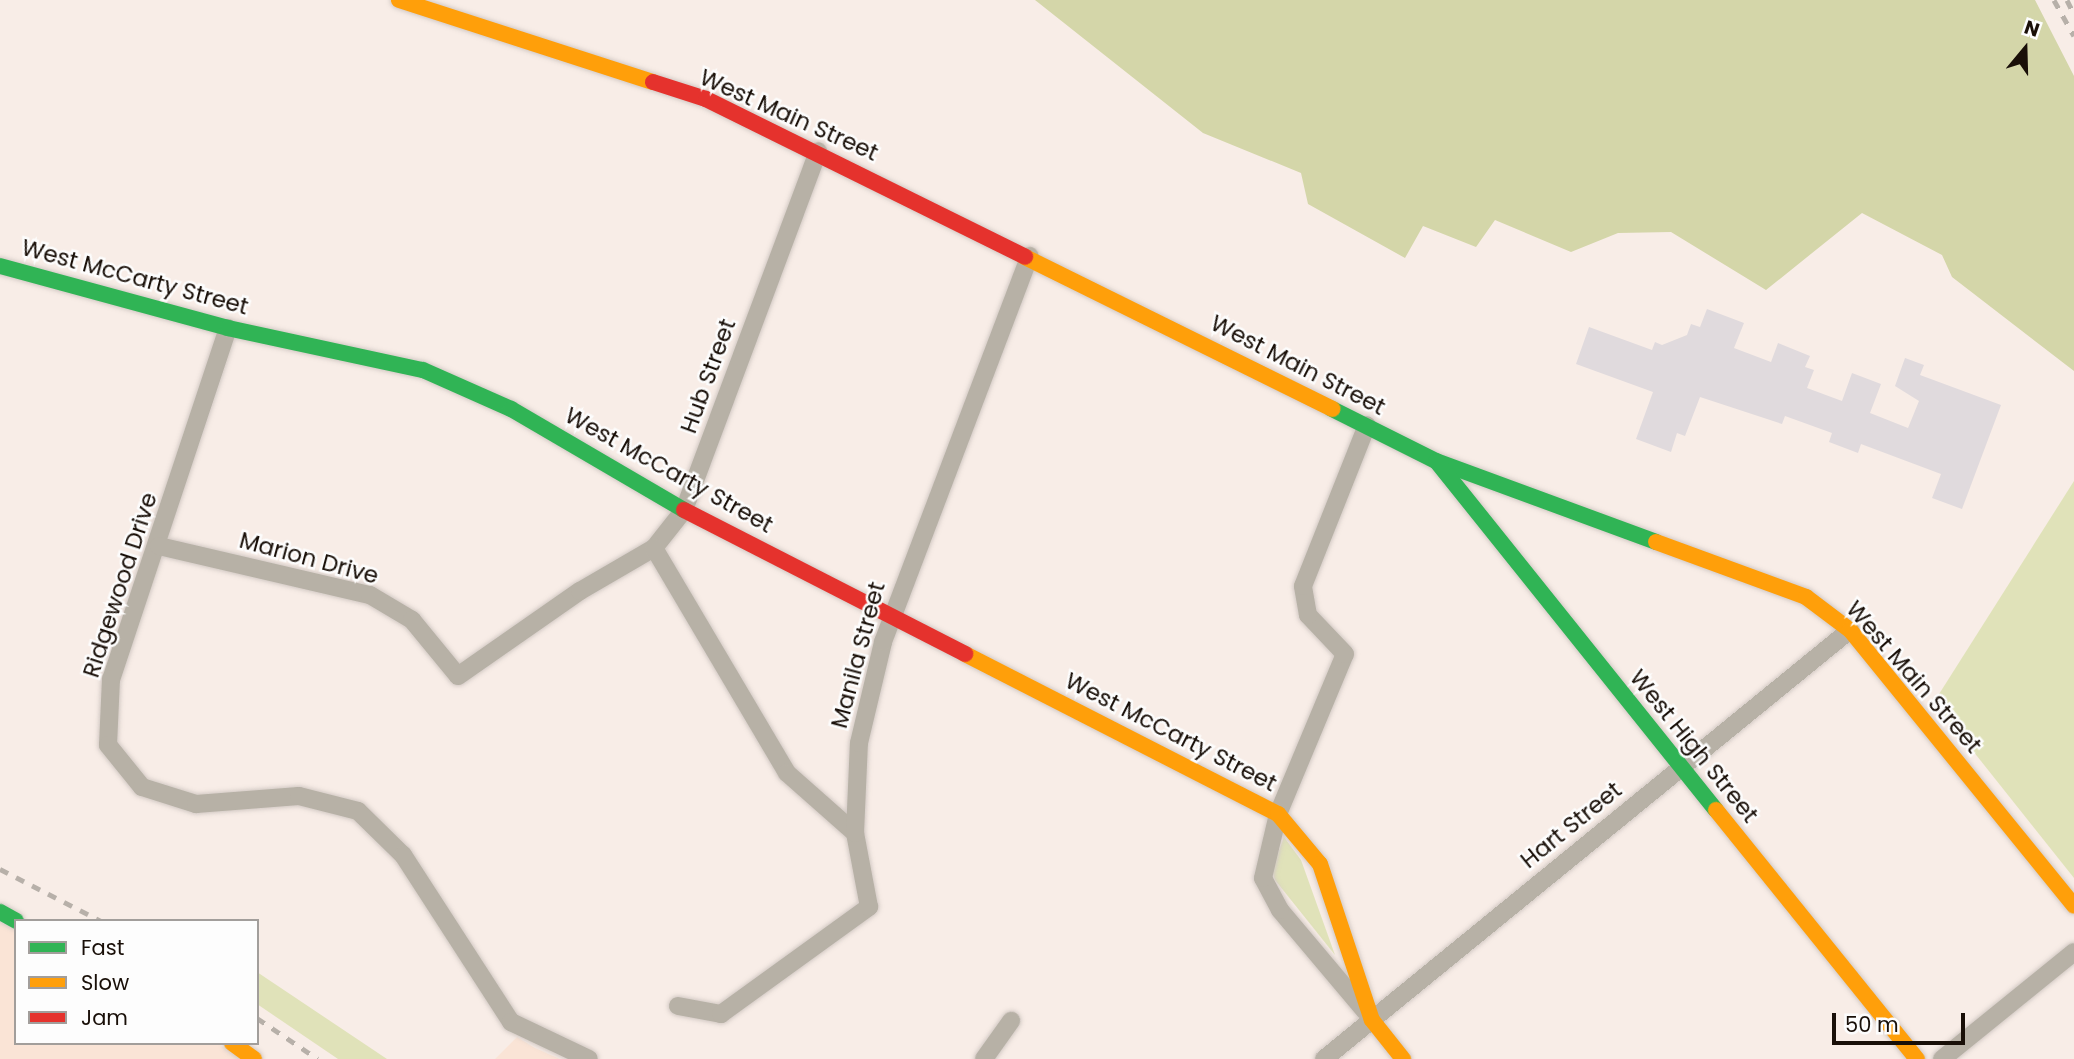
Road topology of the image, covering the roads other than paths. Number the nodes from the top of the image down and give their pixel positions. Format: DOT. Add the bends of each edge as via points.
graph roads {
  1 [pos="399,0"];
  2 [pos="818,150"];
  3 [pos="1030,256"];
  4 [pos="0,267"];
  5 [pos="228,328"];
  6 [pos="1367,425"];
  7 [pos="1436,461"];
  8 [pos="684,510"];
  9 [pos="159,546"];
  10 [pos="654,548"];
  11 [pos="891,616"];
  12 [pos="1850,630"];
  13 [pos="458,676"];
  14 [pos="1681,767"];
  15 [pos="1278,814"];
  16 [pos="855,833"];
  17 [pos="2074,906"];
  18 [pos="2074,951"];
  19 [pos="678,1006"];
  20 [pos="1372,1020"];
  21 [pos="1011,1021"];
  22 [pos="235,1045"];
  23 [pos="254,1059"];
  24 [pos="589,1059"];
  25 [pos="984,1059"];
  26 [pos="1324,1059"];
  27 [pos="1403,1059"];
  28 [pos="1917,1059"];
  29 [pos="1942,1059"];
  1 -- 2 [label="street, West Main Street" via="706,99"];
  2 -- 3 [label="street, West Main Street"];
  2 -- 8 [label="street, Hub Street"];
  3 -- 6 [label="street, West Main Street"];
  3 -- 11 [label="street, Manila Street"];
  4 -- 5 [label="street, West McCarty Street"];
  5 -- 8 [label="street, West McCarty Street" via="423,370 511,409"];
  5 -- 9 [label="street, Ridgewood Drive"];
  6 -- 7 [label="street, West Main Street"];
  6 -- 15 [label="street" via="1303,586 1308,615 1345,654"];
  7 -- 12 [label="street, West Main Street" via="1780,585"];
  7 -- 14 [label="street, West High Street"];
  8 -- 10 [label="street, Hub Street"];
  8 -- 11 [label="street, West McCarty Street"];
  9 -- 13 [label="street, Marion Drive" via="370,595 412,620"];
  9 -- 24 [label="street, Ridgewood Drive" via="111,679 108,745 142,787 196,804 299,796 358,811 403,855 511,1022"];
  10 -- 13 [label="street, Hub Street" via="580,591"];
  10 -- 16 [label="street" via="787,773"];
  11 -- 15 [label="street, West McCarty Street"];
  11 -- 16 [label="street, Manila Street" via="859,743"];
  12 -- 14 [label="street, Hart Street"];
  12 -- 17 [label="street, West Main Street"];
  14 -- 20 [label="street, Hart Street"];
  14 -- 28 [label="street, West High Street"];
  15 -- 20 [label="street, West McCarty Street" via="1320,864"];
  15 -- 20 [label="street, West McCarty Street" via="1263,878 1280,910"];
  16 -- 19 [label="street, Manila Street" via="869,907 721,1014"];
  18 -- 29 [label="street"];
  20 -- 26 [label="street, Hart Street"];
  20 -- 27 [label="street, West McCarty Street"];
  21 -- 25 [label="street"];
  22 -- 23 [label="street"];
}
